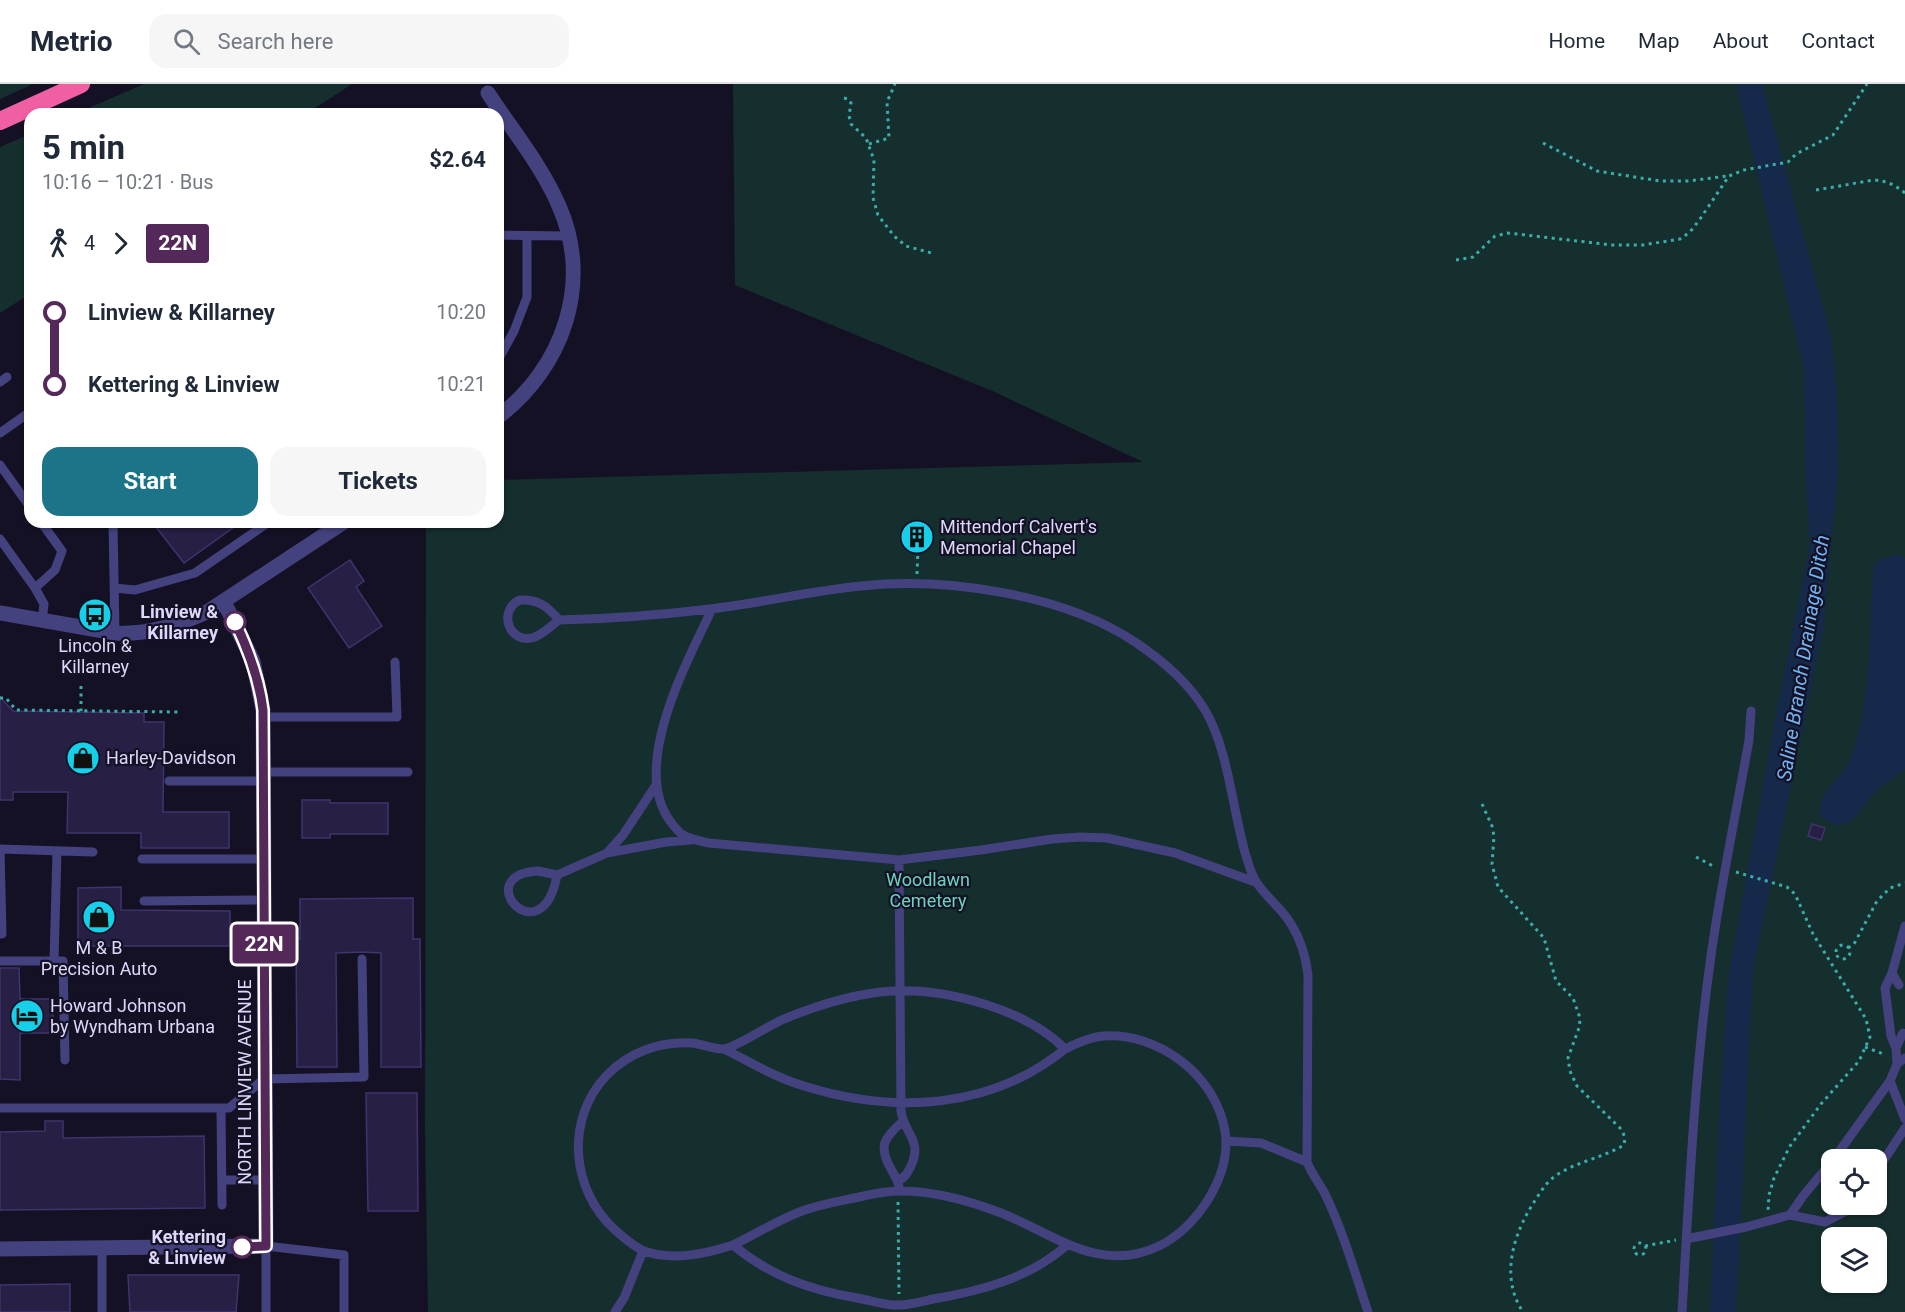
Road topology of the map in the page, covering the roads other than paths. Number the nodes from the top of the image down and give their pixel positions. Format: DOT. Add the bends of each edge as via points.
graph roads {
  1 [pos="81,84"];
  2 [pos="488,93"];
  3 [pos="28,108"];
  4 [pos="498,108"];
  5 [pos="24,110"];
  6 [pos="504,117"];
  7 [pos="0,121"];
  8 [pos="504,236"];
  9 [pos="527,236"];
  10 [pos="568,236"];
  11 [pos="504,349"];
  12 [pos="504,412"];
  13 [pos="24,416"];
  14 [pos="0,433"];
  15 [pos="0,465"];
  16 [pos="24,499"];
  17 [pos="45,528"];
  18 [pos="113,528"];
  19 [pos="260,528"];
  20 [pos="335,528"];
  21 [pos="0,539"];
  22 [pos="35,588"];
  23 [pos="114,588"];
  24 [pos="224,602"];
  25 [pos="712,609"];
  26 [pos="0,613"];
  27 [pos="558,620"];
  28 [pos="42,621"];
  29 [pos="115,633"];
  30 [pos="395,663"];
  31 [pos="1751,711"];
  32 [pos="263,717"];
  33 [pos="408,772"];
  34 [pos="263,777"];
  35 [pos="169,781"];
  36 [pos="656,785"];
  37 [pos="694,839"];
  38 [pos="0,849"];
  39 [pos="57,851"];
  40 [pos="93,852"];
  41 [pos="607,853"];
  42 [pos="264,859"];
  43 [pos="142,860"];
  44 [pos="898,860"];
  45 [pos="557,875"];
  46 [pos="1255,882"];
  47 [pos="264,900"];
  48 [pos="144,901"];
  49 [pos="1905,926"];
  50 [pos="0,934"];
  51 [pos="1902,950"];
  52 [pos="362,959"];
  53 [pos="0,961"];
  54 [pos="54,961"];
  55 [pos="1892,974"];
  56 [pos="1899,985"];
  57 [pos="899,991"];
  58 [pos="1903,1033"];
  59 [pos="1896,1048"];
  60 [pos="724,1049"];
  61 [pos="1065,1049"];
  62 [pos="65,1060"];
  63 [pos="1900,1061"];
  64 [pos="264,1078"];
  65 [pos="1890,1081"];
  66 [pos="901,1104"];
  67 [pos="0,1108"];
  68 [pos="221,1108"];
  69 [pos="1905,1119"];
  70 [pos="902,1122"];
  71 [pos="1905,1128"];
  72 [pos="1226,1141"];
  73 [pos="1840,1149"];
  74 [pos="1887,1155"];
  75 [pos="1307,1162"];
  76 [pos="1821,1174"];
  77 [pos="222,1180"];
  78 [pos="265,1180"];
  79 [pos="899,1186"];
  80 [pos="222,1205"];
  81 [pos="1790,1215"];
  82 [pos="1838,1215"];
  83 [pos="1686,1239"];
  84 [pos="733,1245"];
  85 [pos="1067,1245"];
  86 [pos="266,1246"];
  87 [pos="102,1248"];
  88 [pos="0,1249"];
  89 [pos="644,1251"];
  90 [pos="102,1312"];
  91 [pos="266,1312"];
  92 [pos="344,1312"];
  93 [pos="615,1312"];
  94 [pos="1368,1312"];
  95 [pos="1682,1312"];
  1 -- 3 [label="highway"];
  2 -- 4 [label="street"];
  5 -- 7 [label="highway"];
  6 -- 10 [label="street" via="549,185"];
  8 -- 9 [label="lane"];
  9 -- 10 [label="lane"];
  9 -- 11 [label="lane" via="527,297"];
  10 -- 12 [label="street" via="573,277 567,320 555,350 530,389"];
  13 -- 14 [label="lane"];
  15 -- 16 [label="lane"];
  17 -- 22 [label="lane" via="62,551 55,570"];
  18 -- 23 [label="lane"];
  19 -- 23 [label="lane" via="195,573 135,590"];
  20 -- 24 [label="street"];
  21 -- 22 [label="lane"];
  22 -- 28 [label="lane" via="44,604"];
  23 -- 29 [label="lane"];
  24 -- 29 [label="street" via="185,622 156,630"];
  24 -- 32 [label="street, NORTH LINVIEW AVENUE" via="253,661"];
  25 -- 27 [label="lane" via="617,619"];
  25 -- 36 [label="lane" via="676,685 662,737"];
  25 -- 46 [label="lane" via="829,590 917,585 1030,598 1072,610 1121,633 1177,675 1205,710 1221,749"];
  26 -- 28 [label="street"];
  27 -- 27 [label="lane" via="539,602 520,600 508,611 507,622 511,631 524,639 543,632"];
  28 -- 29 [label="street"];
  30 -- 32 [label="lane" via="397,717"];
  31 -- 83 [label="lane" via="1708,973"];
  32 -- 34 [label="street, NORTH LINVIEW AVENUE"];
  33 -- 34 [label="lane"];
  34 -- 35 [label="lane"];
  34 -- 42 [label="street, NORTH LINVIEW AVENUE"];
  36 -- 37 [label="lane" via="666,815 678,831"];
  36 -- 41 [label="lane"];
  37 -- 41 [label="lane"];
  37 -- 44 [label="lane"];
  38 -- 39 [label="lane"];
  38 -- 50 [label="lane"];
  39 -- 40 [label="lane"];
  39 -- 54 [label="lane"];
  41 -- 45 [label="lane"];
  42 -- 43 [label="lane"];
  42 -- 47 [label="street, NORTH LINVIEW AVENUE"];
  44 -- 46 [label="lane" via="1052,839 1107,838 1174,853"];
  44 -- 57 [label="lane"];
  45 -- 45 [label="lane" via="538,871 517,876 511,883 510,901 524,911 542,908 555,887"];
  46 -- 75 [label="lane" via="1290,922 1306,957"];
  47 -- 48 [label="lane"];
  47 -- 64 [label="street, NORTH LINVIEW AVENUE"];
  49 -- 51 [label="lane"];
  51 -- 55 [label="lane"];
  52 -- 64 [label="lane" via="364,1077"];
  53 -- 54 [label="lane"];
  54 -- 62 [label="lane" via="63,961"];
  55 -- 56 [label="lane"];
  55 -- 59 [label="lane" via="1885,988"];
  57 -- 60 [label="lane" via="815,1007"];
  57 -- 61 [label="lane" via="984,1005 1042,1029"];
  57 -- 66 [label="lane"];
  58 -- 59 [label="lane"];
  59 -- 63 [label="lane"];
  60 -- 66 [label="lane" via="803,1086"];
  60 -- 89 [label="lane" via="672,1043 635,1053 607,1075 586,1107 578,1146 585,1190 604,1220"];
  61 -- 66 [label="lane" via="1034,1072 987,1092"];
  61 -- 72 [label="lane" via="1084,1040 1118,1036 1167,1051 1194,1072 1208,1091 1220,1114"];
  63 -- 65 [label="lane"];
  64 -- 68 [label="lane" via="229,1108"];
  64 -- 78 [label="street, NORTH LINVIEW AVENUE"];
  65 -- 69 [label="lane"];
  65 -- 73 [label="lane"];
  66 -- 70 [label="lane"];
  67 -- 68 [label="lane"];
  68 -- 77 [label="lane"];
  70 -- 79 [label="lane" via="916,1149"];
  70 -- 79 [label="lane" via="883,1146"];
  71 -- 74 [label="lane"];
  72 -- 75 [label="lane" via="1261,1143"];
  72 -- 85 [label="lane" via="1213,1191 1203,1209 1169,1240 1142,1253 1124,1256"];
  75 -- 94 [label="lane" via="1350,1257"];
  76 -- 81 [label="lane"];
  77 -- 78 [label="lane"];
  77 -- 80 [label="lane"];
  78 -- 86 [label="street, NORTH LINVIEW AVENUE"];
  79 -- 84 [label="lane" via="801,1212"];
  79 -- 85 [label="lane" via="1000,1212"];
  81 -- 82 [label="lane" via="1825,1222"];
  81 -- 83 [label="lane"];
  83 -- 95 [label="lane"];
  84 -- 85 [label="lane" via="769,1271 794,1283 894,1305 950,1296 1009,1280"];
  84 -- 89 [label="lane" via="695,1255"];
  86 -- 87 [label="street"];
  86 -- 91 [label="lane"];
  86 -- 92 [label="lane" via="344,1255"];
  87 -- 88 [label="street"];
  87 -- 90 [label="lane"];
  89 -- 93 [label="lane"];
}
